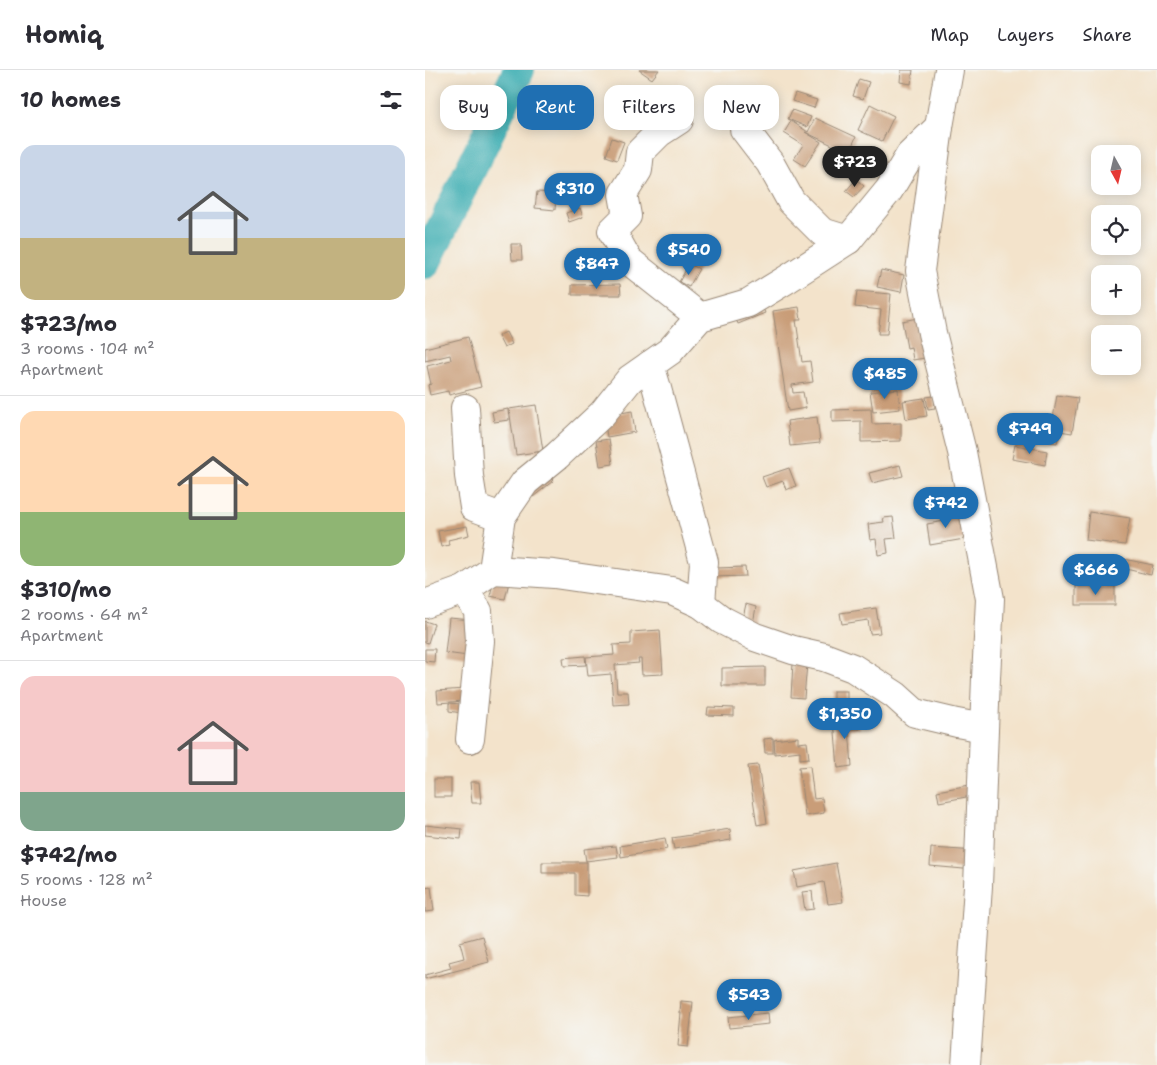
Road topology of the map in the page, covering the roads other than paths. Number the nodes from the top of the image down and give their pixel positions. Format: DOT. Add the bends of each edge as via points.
graph roads {
  1 [pos="949,70"];
  2 [pos="939,127"];
  3 [pos="664,130"];
  4 [pos="744,130"];
  5 [pos="848,240"];
  6 [pos="700,317"];
  7 [pos="650,365"];
  8 [pos="465,408"];
  9 [pos="501,517"];
  10 [pos="493,570"];
  11 [pos="464,590"];
  12 [pos="425,604"];
  13 [pos="701,604"];
  14 [pos="984,728"];
  15 [pos="470,739"];
  16 [pos="966,1065"];
  1 -- 2 [label="street"];
  2 -- 5 [label="street" via="910,155 889,190"];
  2 -- 14 [label="street" via="920,272 932,333 963,452 990,599"];
  3 -- 6 [label="street" via="640,152 638,170 623,194 627,216 612,231 628,260"];
  4 -- 5 [label="street" via="770,163 791,200 822,232"];
  5 -- 6 [label="street" via="747,303"];
  6 -- 7 [label="street" via="670,351"];
  7 -- 9 [label="street" via="631,379 602,414 525,482"];
  7 -- 13 [label="street" via="704,562"];
  8 -- 9 [label="street" via="474,507"];
  9 -- 10 [label="street"];
  10 -- 11 [label="street"];
  10 -- 13 [label="street" via="554,574 672,591"];
  11 -- 12 [label="street"];
  11 -- 15 [label="street" via="478,611 480,641"];
  13 -- 14 [label="street" via="755,637 853,668 895,695 915,713"];
  14 -- 16 [label="street"];
}
